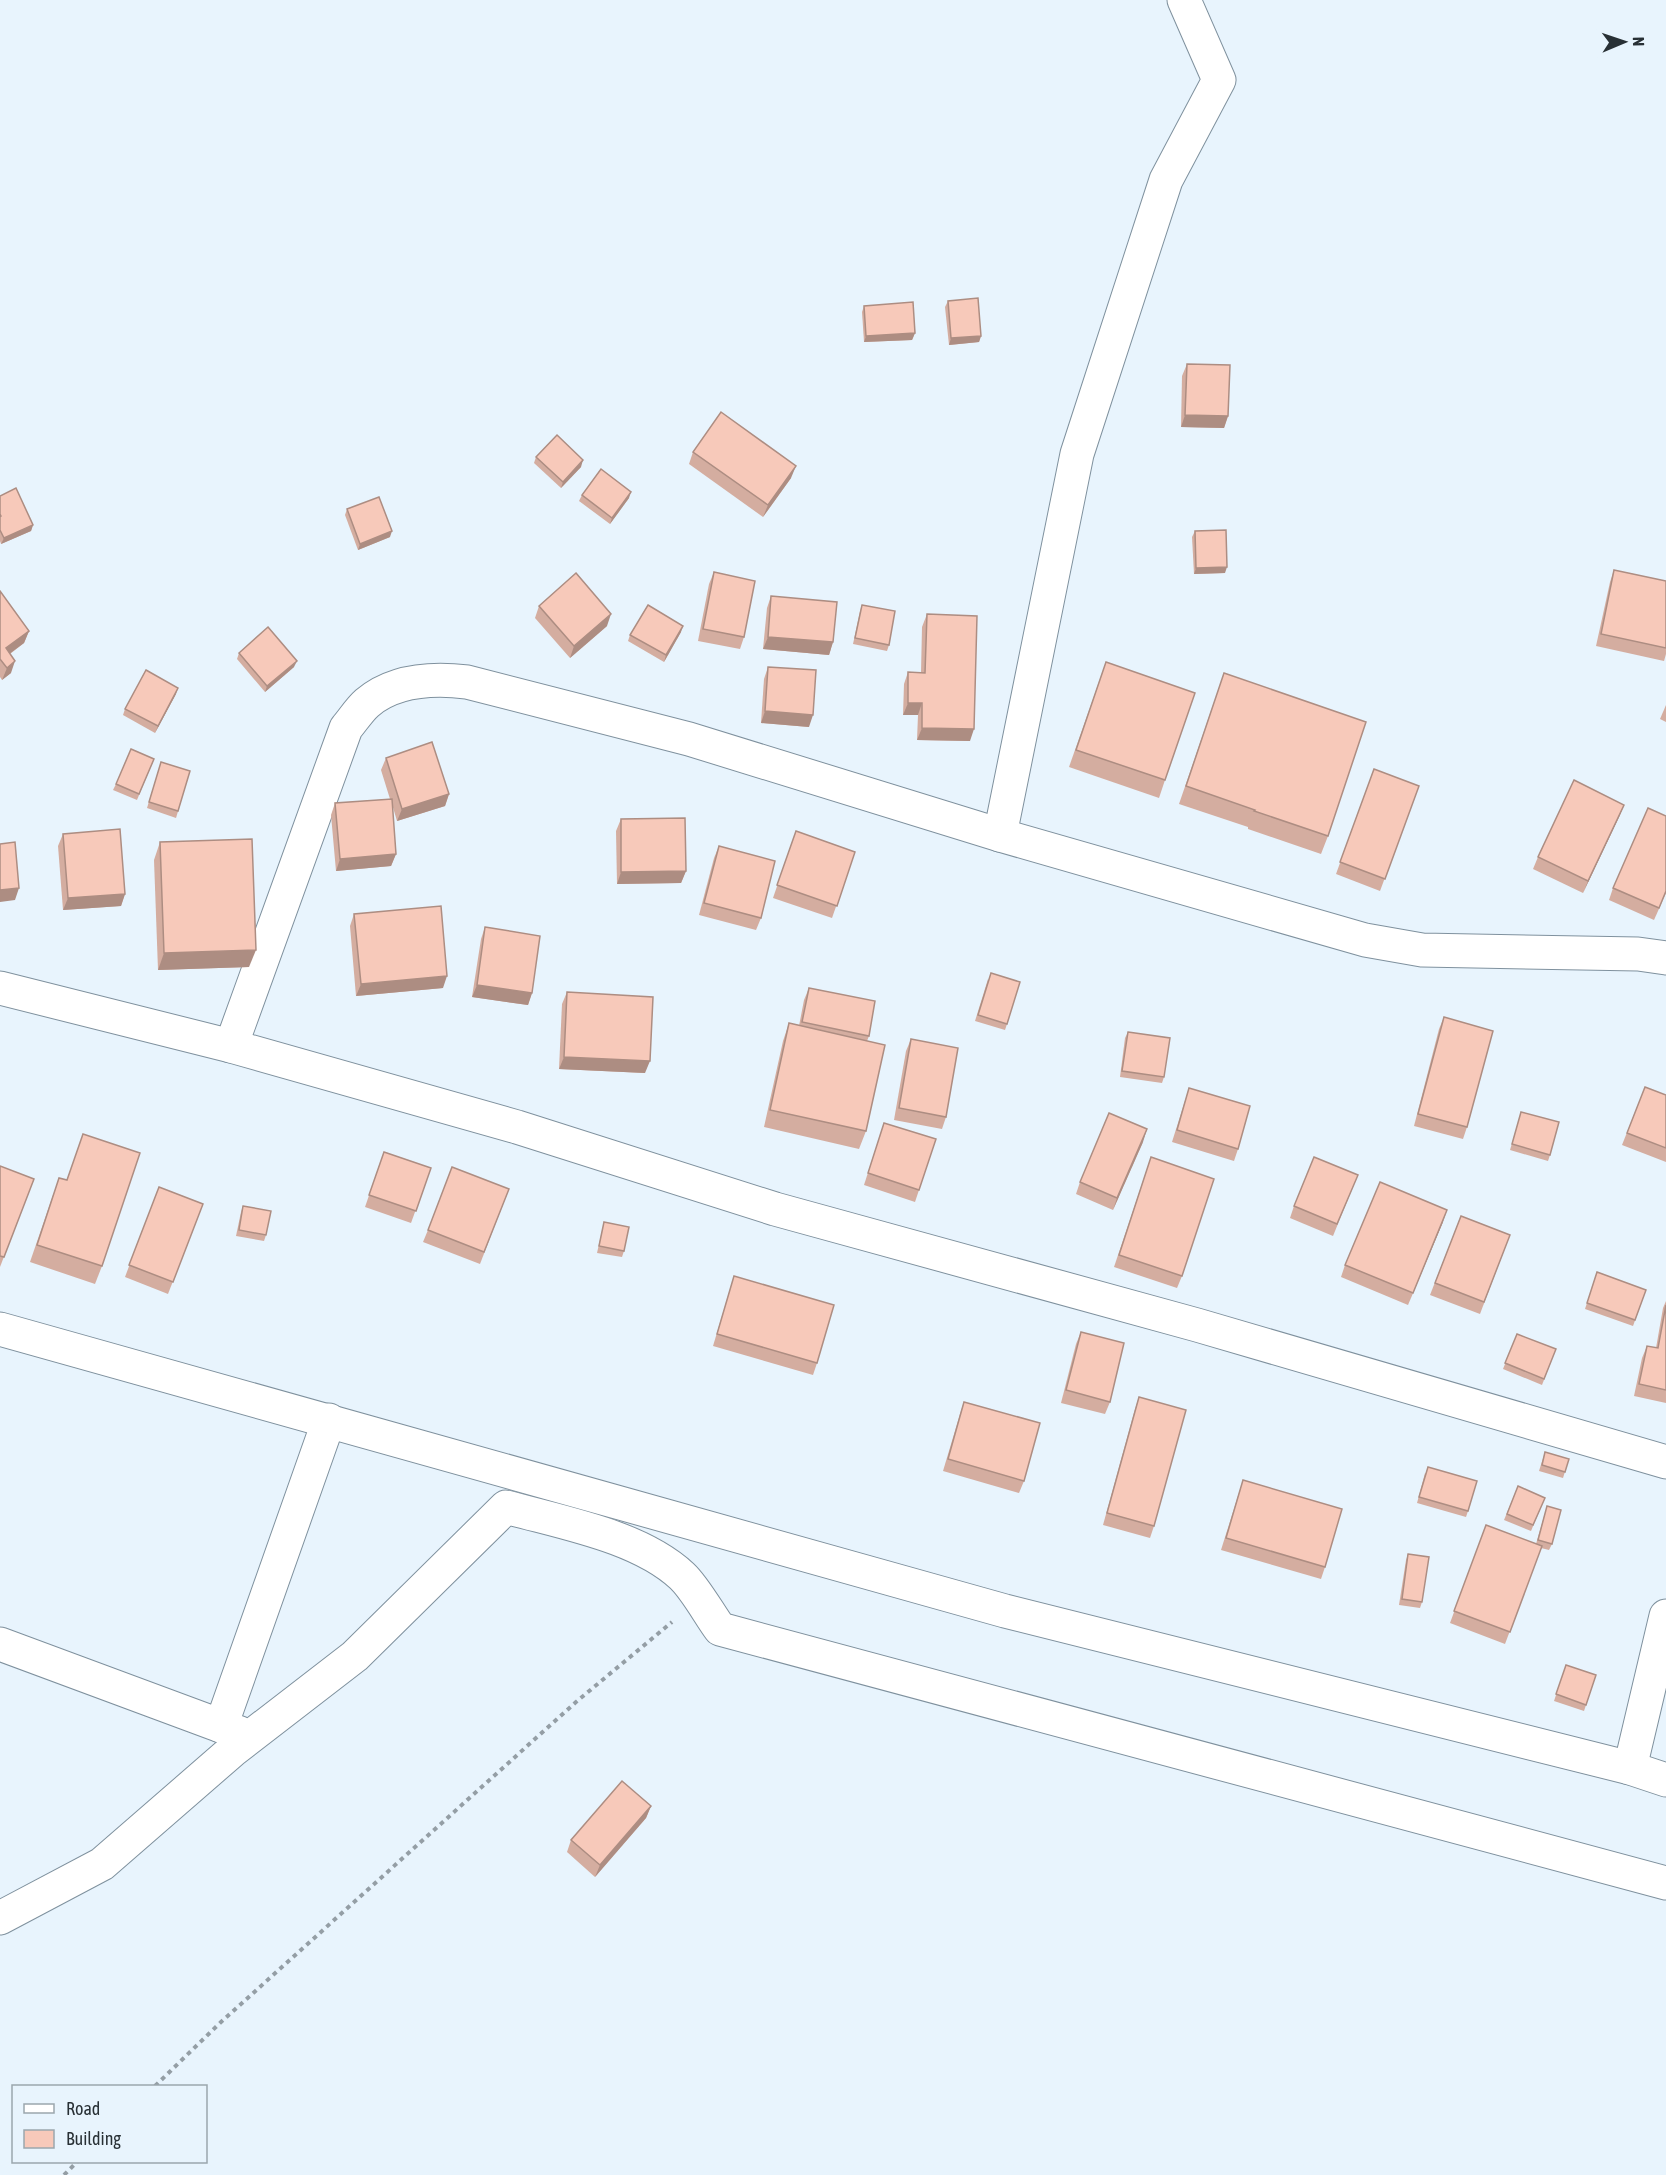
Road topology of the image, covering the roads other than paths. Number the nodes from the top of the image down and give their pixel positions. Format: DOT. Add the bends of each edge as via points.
graph roads {
  1 [pos="1184,0"];
  2 [pos="1000,835"];
  3 [pos="1666,958"];
  4 [pos="0,988"];
  5 [pos="231,1046"];
  6 [pos="0,1329"];
  7 [pos="329,1420"];
  8 [pos="1666,1462"];
  9 [pos="645,1508"];
  10 [pos="632,1543"];
  11 [pos="1666,1616"];
  12 [pos="0,1644"];
  13 [pos="236,1732"];
  14 [pos="1630,1768"];
  15 [pos="1666,1780"];
  16 [pos="1666,1883"];
  17 [pos="0,1918"];
  1 -- 2 [label="street" via="1219,80 1166,180 1077,454"];
  2 -- 3 [label="street" via="1365,940 1422,950 1638,954"];
  2 -- 5 [label="street" via="689,739 466,682 410,683 387,690 367,704 346,728"];
  4 -- 5 [label="street"];
  5 -- 8 [label="street" via="517,1126 775,1209 1197,1325"];
  6 -- 7 [label="street"];
  7 -- 9 [label="street"];
  7 -- 13 [label="street"];
  9 -- 10 [label="street"];
  9 -- 14 [label="street" via="1005,1611"];
  10 -- 13 [label="street" via="507,1507 355,1656"];
  10 -- 16 [label="street" via="684,1577 720,1629"];
  11 -- 14 [label="street"];
  12 -- 13 [label="street"];
  13 -- 17 [label="street" via="102,1864"];
  14 -- 15 [label="street"];
}
